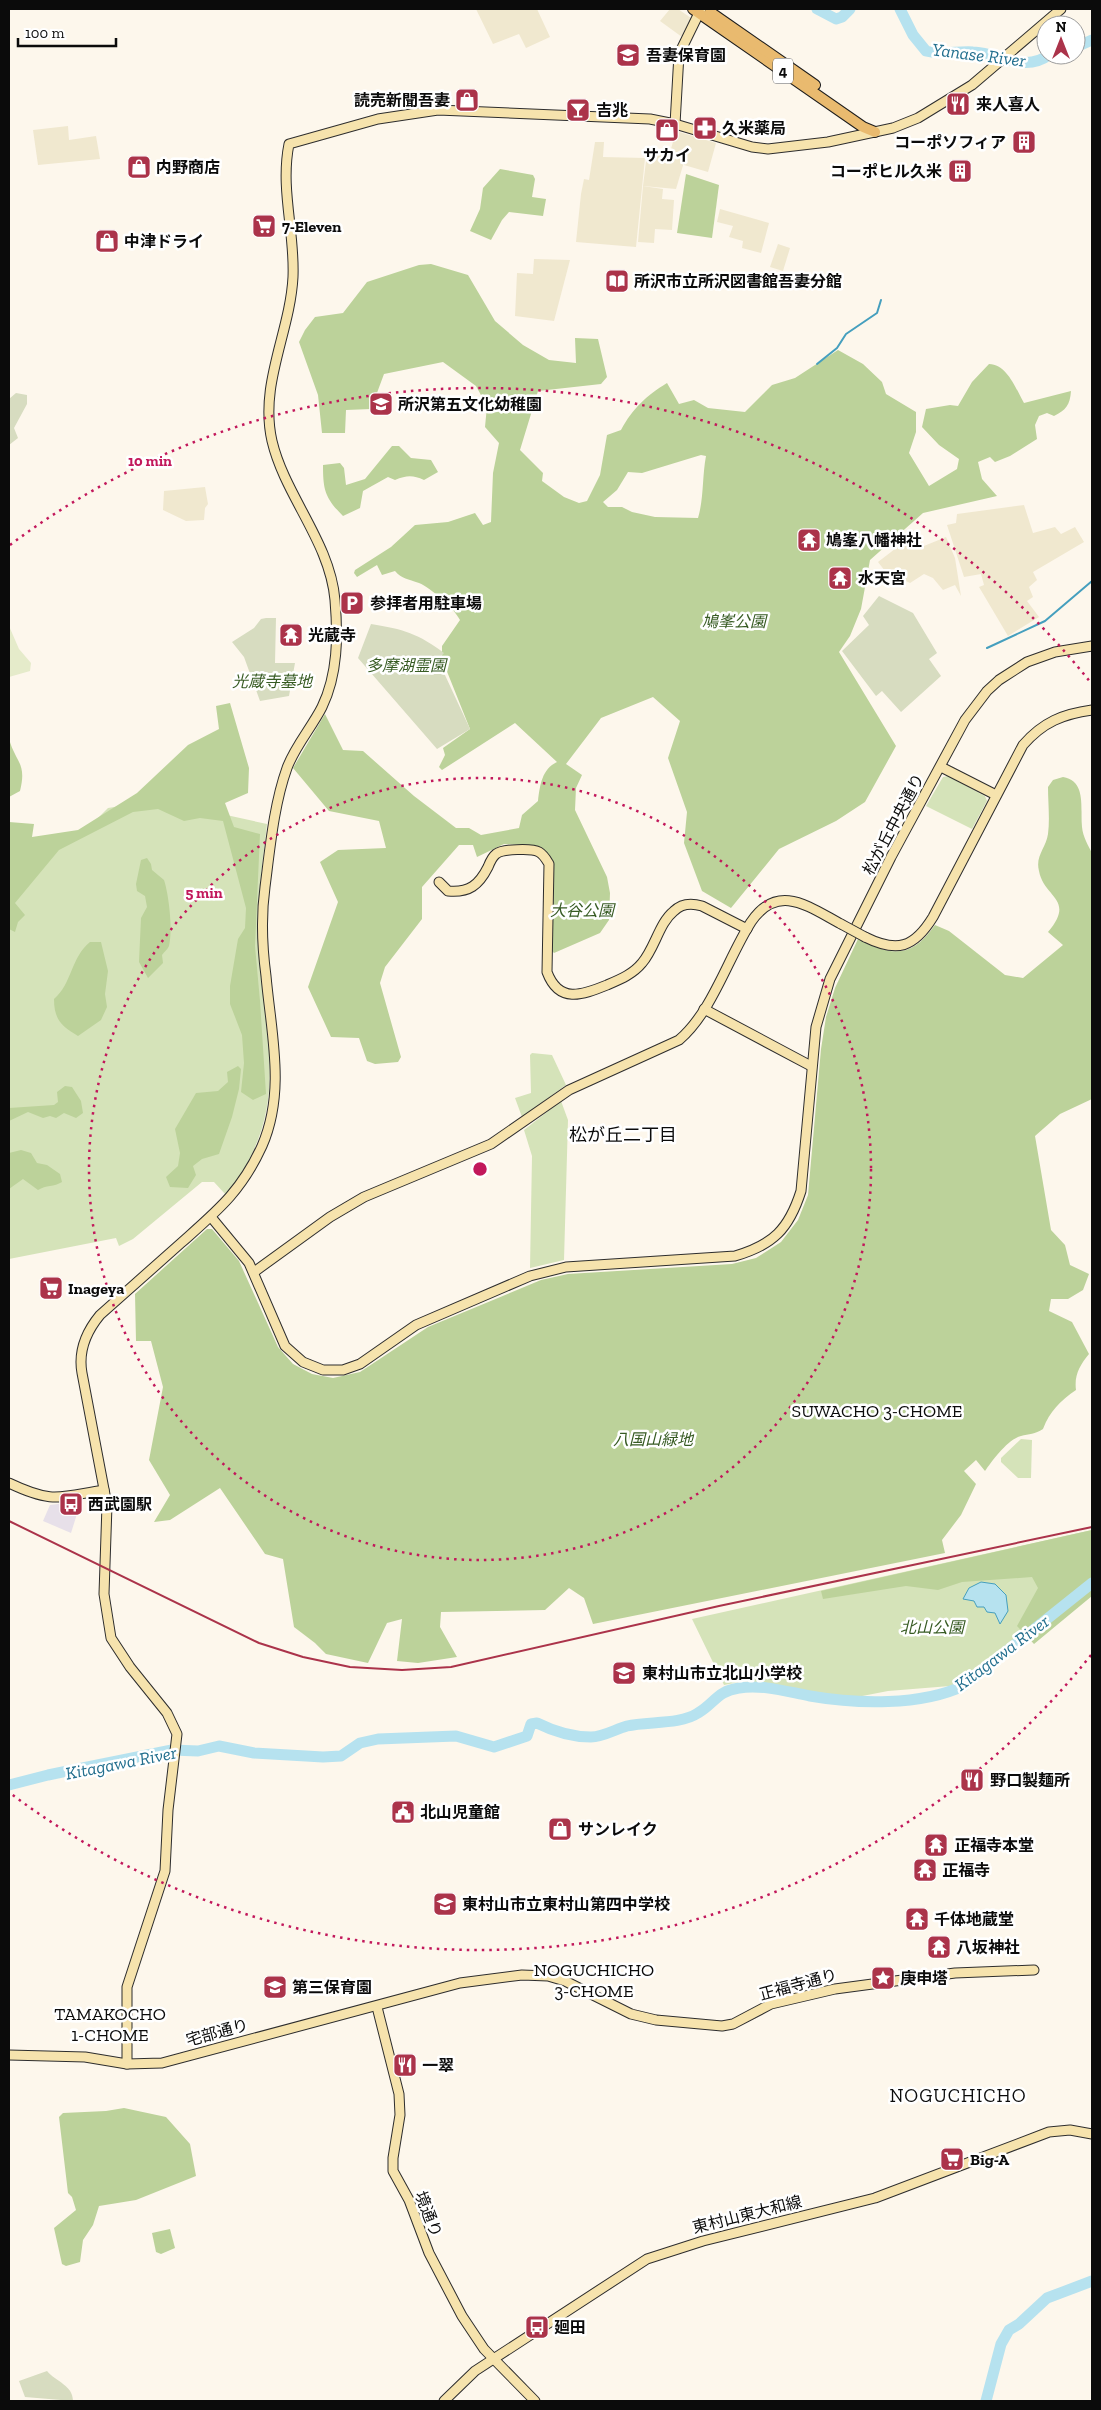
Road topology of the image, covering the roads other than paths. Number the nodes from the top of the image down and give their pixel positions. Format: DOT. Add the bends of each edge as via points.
graph roads {
  1 [pos="1061,9"];
  2 [pos="699,10"];
  3 [pos="675,124"];
  4 [pos="875,132"];
  5 [pos="1092,646"];
  6 [pos="1092,710"];
  7 [pos="941,767"];
  8 [pos="996,795"];
  9 [pos="439,882"];
  10 [pos="747,929"];
  11 [pos="704,1009"];
  12 [pos="811,1066"];
  13 [pos="211,1218"];
  14 [pos="254,1272"];
  15 [pos="9,1483"];
  16 [pos="104,1490"];
  17 [pos="1034,1970"];
  18 [pos="377,2007"];
  19 [pos="9,2055"];
  20 [pos="128,2064"];
  21 [pos="1092,2134"];
  22 [pos="494,2359"];
  23 [pos="444,2401"];
  24 [pos="535,2401"];
  1 -- 4 [label="street" via="972,85 918,118"];
  2 -- 3 [label="street" via="679,54"];
  2 -- 4 [label="main road, 4" via="863,127"];
  3 -- 4 [label="street" via="768,149 828,142"];
  3 -- 13 [label="street" via="627,117 438,110 378,119 289,144 285,179 293,276 289,306 270,378 269,425 279,462 329,570 335,604 335,664 322,707 288,766 265,888 264,951 276,1065 272,1113 254,1163 228,1202"];
  5 -- 7 [label="street, 松が丘中央通り" via="1041,656 999,680 975,704"];
  6 -- 8 [label="street" via="1056,718 1033,734 1023,745"];
  7 -- 8 [label="street"];
  7 -- 12 [label="street, 松が丘中央通り" via="830,979 816,1027"];
  8 -- 10 [label="street, bridge" via="933,917 914,941 896,946 878,944 800,903 783,900 761,909"];
  9 -- 10 [label="street" via="448,891 473,888 482,880 492,858 504,850 537,850 544,856 549,864 547,972 556,987 568,994 584,994 628,976 648,955 670,914 681,906 694,903"];
  10 -- 11 [label="street"];
  11 -- 12 [label="street"];
  11 -- 14 [label="street" via="686,1035 670,1046 569,1090 491,1144 358,1201 330,1217"];
  12 -- 14 [label="street, 松が丘中央通り" via="801,1192 786,1226 774,1239 755,1250 735,1256 566,1267 530,1276 416,1325 360,1364 343,1370 323,1370 303,1362 285,1346"];
  13 -- 14 [label="street, 松が丘中央通り" via="241,1251"];
  13 -- 16 [label="street" via="100,1315 83,1345 81,1368"];
  15 -- 16 [label="street" via="36,1496 52,1498"];
  16 -- 20 [label="street" via="108,1517 104,1594 111,1638 173,1722 177,1734 164,1877 126,1992"];
  17 -- 18 [label="street, 正福寺通り" via="955,1973 835,1989 771,2004 733,2024 722,2026 656,2020 632,2014 575,1985 548,1976 522,1975 460,1983"];
  18 -- 20 [label="street, 宅部通り" via="172,2061"];
  18 -- 22 [label="street, 境通り" via="399,2094 400,2115 393,2171 410,2200 428,2254 450,2295 476,2340"];
  19 -- 20 [label="street, 宅部通り" via="85,2057"];
  21 -- 22 [label="street, 東村山東大和線" via="1070,2130 1049,2132 875,2198 654,2256"];
  22 -- 23 [label="street, 東村山東大和線" via="466,2377"];
  22 -- 24 [label="street, 境通り"];
}
